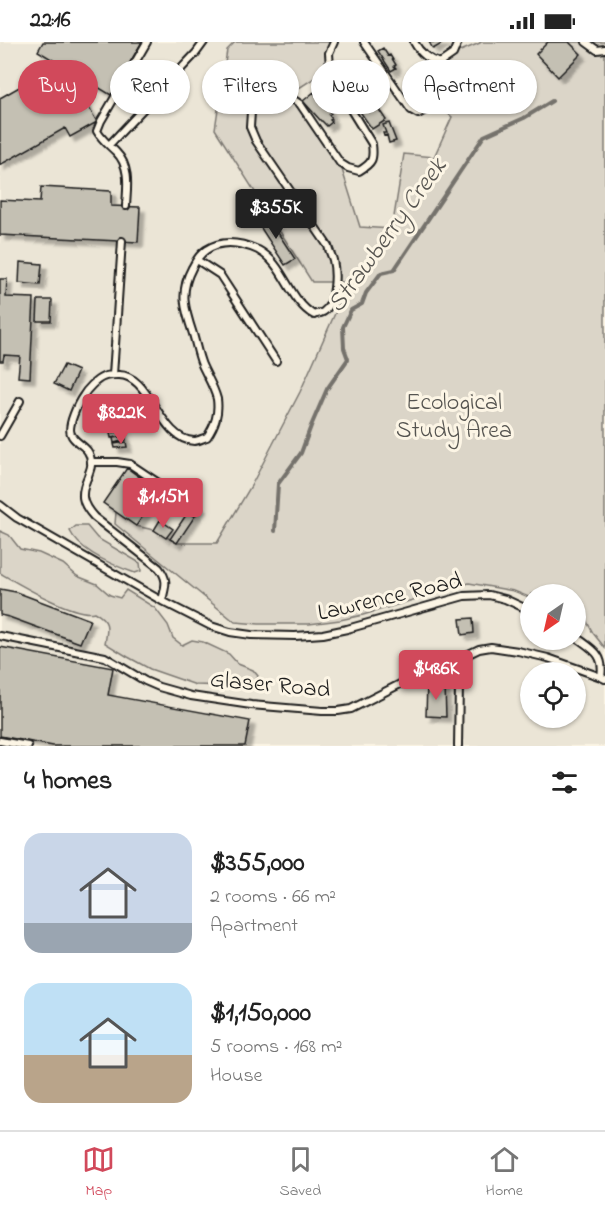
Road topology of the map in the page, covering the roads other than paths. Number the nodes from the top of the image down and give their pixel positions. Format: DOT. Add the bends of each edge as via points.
graph roads {
  1 [pos="147,42"];
  2 [pos="204,42"];
  3 [pos="334,42"];
  4 [pos="364,42"];
  5 [pos="414,42"];
  6 [pos="458,42"];
  7 [pos="586,42"];
  8 [pos="605,49"];
  9 [pos="429,60"];
  10 [pos="444,60"];
  11 [pos="402,97"];
  12 [pos="109,145"];
  13 [pos="126,207"];
  14 [pos="122,241"];
  15 [pos="197,260"];
  16 [pos="276,361"];
  17 [pos="113,375"];
  18 [pos="20,401"];
  19 [pos="0,436"];
  20 [pos="92,462"];
  21 [pos="0,505"];
  22 [pos="161,508"];
  23 [pos="162,601"];
  24 [pos="520,606"];
  25 [pos="0,636"];
  26 [pos="586,645"];
  27 [pos="597,653"];
  28 [pos="605,658"];
  29 [pos="452,662"];
  30 [pos="603,678"];
  31 [pos="0,741"];
  32 [pos="28,746"];
  33 [pos="458,746"];
  1 -- 12 [label="lane" via="101,121 98,131"];
  2 -- 12 [label="lane"];
  3 -- 15 [label="lane" via="329,53 333,81 372,144 374,156 369,165 359,171 340,163 300,104 288,96 274,95 261,100 251,112 250,127 328,246 335,278 329,306 314,315 304,309 277,266 244,245 217,245"];
  4 -- 11 [label="lane"];
  5 -- 9 [label="lane"];
  6 -- 10 [label="lane" via="453,54"];
  7 -- 8 [label="lane" via="597,51"];
  12 -- 13 [label="lane" via="125,165"];
  14 -- 17 [label="lane"];
  15 -- 16 [label="lane" via="220,275"];
  15 -- 17 [label="lane" via="184,290 184,306 216,396 215,425 207,437 194,441 180,437 134,380 124,374"];
  17 -- 20 [label="lane" via="103,377 87,390 70,424 71,435 87,450"];
  18 -- 19 [label="lane"];
  20 -- 22 [label="lane" via="130,464 172,492"];
  20 -- 23 [label="lane" via="82,492 87,509 159,568 165,582"];
  21 -- 23 [label="lane, Lawrence Road"];
  23 -- 24 [label="lane, Lawrence Road" via="230,632 295,636 347,629 464,596 489,595"];
  25 -- 29 [label="lane, Glaser Road" via="105,657 145,681 191,696 322,711 351,709"];
  26 -- 27 [label="lane"];
  27 -- 28 [label="lane"];
  27 -- 30 [label="lane"];
  29 -- 30 [label="lane, Glaser Road" via="491,647 548,658"];
  29 -- 33 [label="lane" via="459,684"];
  31 -- 32 [label="lane"];
}
